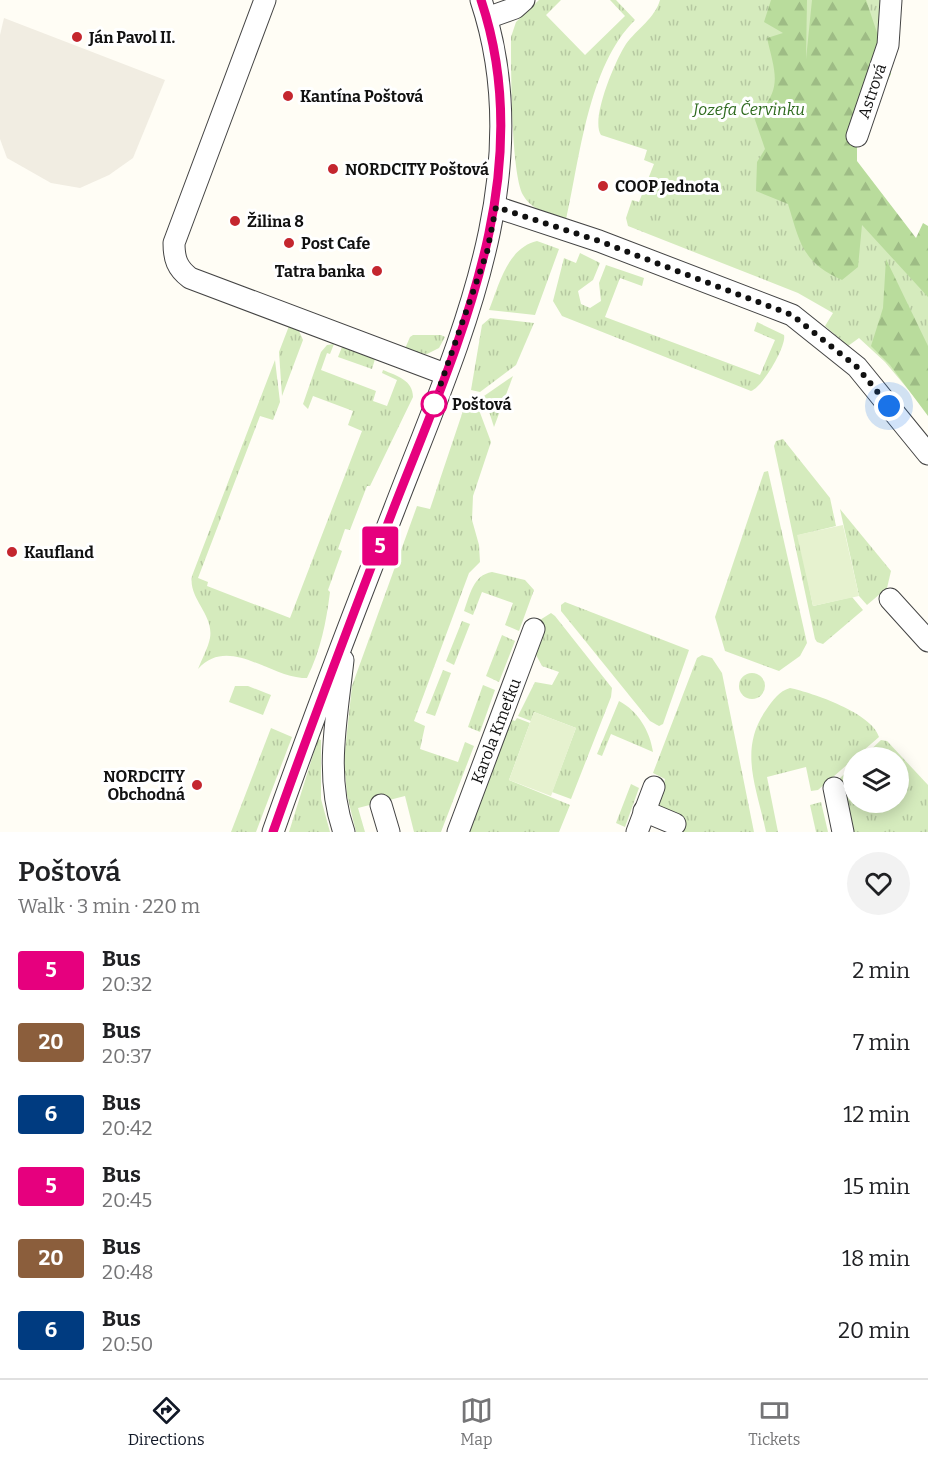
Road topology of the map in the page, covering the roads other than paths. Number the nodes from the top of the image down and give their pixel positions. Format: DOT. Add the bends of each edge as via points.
graph roads {
  1 [pos="265,0"];
  2 [pos="524,0"];
  3 [pos="891,0"];
  4 [pos="484,9"];
  5 [pos="857,136"];
  6 [pos="496,207"];
  7 [pos="445,374"];
  8 [pos="928,454"];
  9 [pos="890,599"];
  10 [pos="534,629"];
  11 [pos="345,635"];
  12 [pos="928,641"];
  13 [pos="654,787"];
  14 [pos="834,788"];
  15 [pos="381,805"];
  16 [pos="644,811"];
  17 [pos="675,824"];
  18 [pos="273,832"];
  19 [pos="344,832"];
  20 [pos="389,832"];
  21 [pos="458,832"];
  22 [pos="637,832"];
  23 [pos="843,832"];
  1 -- 7 [label="street" via="174,243 174,259 190,278"];
  2 -- 4 [label="street" via="515,8"];
  3 -- 5 [label="street, Astrová" via="888,45"];
  4 -- 6 [label="street" via="496,56 502,130"];
  6 -- 7 [label="street" via="487,252"];
  6 -- 8 [label="street" via="599,241 792,315 857,367"];
  7 -- 11 [label="street"];
  9 -- 12 [label="street"];
  10 -- 21 [label="street, Karola Kmeťku"];
  11 -- 18 [label="street"];
  11 -- 19 [label="street" via="333,764 333,791"];
  13 -- 16 [label="street"];
  14 -- 23 [label="street"];
  15 -- 20 [label="street"];
  16 -- 17 [label="street"];
  16 -- 22 [label="street"];
}
